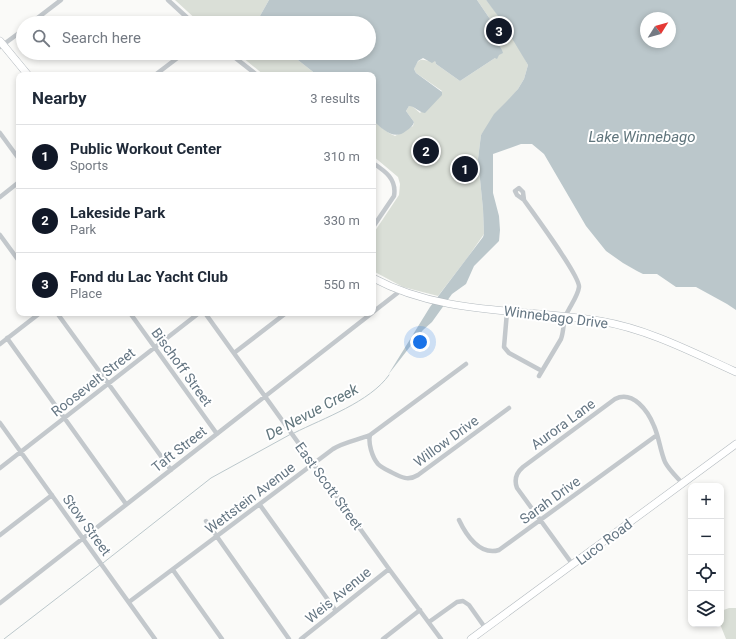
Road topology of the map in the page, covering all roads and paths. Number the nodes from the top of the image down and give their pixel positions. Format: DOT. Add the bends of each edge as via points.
graph roads {
  1 [pos="61,0"];
  2 [pos="168,0"];
  3 [pos="40,16"];
  4 [pos="185,16"];
  5 [pos="16,34"];
  6 [pos="1,44"];
  7 [pos="175,60"];
  8 [pos="238,60"];
  9 [pos="25,72"];
  10 [pos="159,72"];
  11 [pos="253,72"];
  12 [pos="0,133"];
  13 [pos="16,155"];
  14 [pos="376,165"];
  15 [pos="16,184"];
  16 [pos="0,197"];
  17 [pos="524,200"];
  18 [pos="376,223"];
  19 [pos="0,235"];
  20 [pos="16,257"];
  21 [pos="376,279"];
  22 [pos="400,291"];
  23 [pos="376,309"];
  24 [pos="507,312"];
  25 [pos="36,316"];
  26 [pos="59,316"];
  27 [pos="132,316"];
  28 [pos="195,316"];
  29 [pos="207,316"];
  30 [pos="282,316"];
  31 [pos="367,316"];
  32 [pos="565,317"];
  33 [pos="7,338"];
  34 [pos="0,344"];
  35 [pos="154,348"];
  36 [pos="234,353"];
  37 [pos="466,364"];
  38 [pos="542,371"];
  39 [pos="736,372"];
  40 [pos="539,376"];
  41 [pos="108,383"];
  42 [pos="265,397"];
  43 [pos="509,408"];
  44 [pos="64,418"];
  45 [pos="0,423"];
  46 [pos="216,434"];
  47 [pos="370,435"];
  48 [pos="657,435"];
  49 [pos="736,444"];
  50 [pos="20,452"];
  51 [pos="313,464"];
  52 [pos="0,468"];
  53 [pos="171,470"];
  54 [pos="683,484"];
  55 [pos="52,495"];
  56 [pos="126,504"];
  57 [pos="260,505"];
  58 [pos="459,520"];
  59 [pos="540,520"];
  60 [pos="206,521"];
  61 [pos="0,535"];
  62 [pos="216,537"];
  63 [pos="83,538"];
  64 [pos="573,565"];
  65 [pos="388,569"];
  66 [pos="173,570"];
  67 [pos="0,602"];
  68 [pos="129,602"];
  69 [pos="420,610"];
  70 [pos="336,611"];
  71 [pos="429,622"];
  72 [pos="486,628"];
  73 [pos="156,639"];
  74 [pos="222,639"];
  75 [pos="289,639"];
  76 [pos="301,639"];
  77 [pos="383,639"];
  78 [pos="441,639"];
  79 [pos="471,639"];
  1 -- 3 [label="street"];
  2 -- 4 [label="street"];
  5 -- 6 [label="street"];
  6 -- 9 [label="main road"];
  7 -- 10 [label="street"];
  8 -- 11 [label="street"];
  12 -- 13 [label="street"];
  14 -- 18 [label="street" via="388,175 395,191"];
  15 -- 16 [label="street"];
  17 -- 32 [label="street" via="578,281 578,292"];
  19 -- 20 [label="street"];
  21 -- 22 [label="main road, Winnebago Drive"];
  22 -- 23 [label="street, Taft Street"];
  22 -- 24 [label="main road, Winnebago Drive" via="450,305"];
  24 -- 32 [label="main road, Winnebago Drive"];
  24 -- 38 [label="street" via="504,347 509,353"];
  25 -- 33 [label="street"];
  26 -- 41 [label="street"];
  27 -- 35 [label="street, Bischoff Street"];
  28 -- 35 [label="street, Roosevelt Street"];
  29 -- 36 [label="street, East Scott Street"];
  30 -- 36 [label="street"];
  31 -- 42 [label="street, Taft Street"];
  32 -- 38 [label="street" via="561,339"];
  32 -- 39 [label="main road, Winnebago Drive" via="611,323 647,334"];
  33 -- 34 [label="street"];
  33 -- 44 [label="street"];
  35 -- 41 [label="street, Roosevelt Street"];
  35 -- 46 [label="street, Bischoff Street"];
  36 -- 42 [label="street, East Scott Street"];
  37 -- 47 [label="street, Wettstein Avenue"];
  38 -- 40 [label="street"];
  41 -- 44 [label="street, Roosevelt Street"];
  41 -- 53 [label="street"];
  42 -- 46 [label="street, Taft Street"];
  42 -- 51 [label="street, East Scott Street"];
  43 -- 47 [label="street, Willow Drive" via="411,478 401,477 379,464 370,445"];
  44 -- 50 [label="street, Roosevelt Street"];
  44 -- 56 [label="street"];
  45 -- 50 [label="street, Stow Street"];
  46 -- 53 [label="street, Taft Street"];
  47 -- 51 [label="street, Wettstein Avenue" via="338,446"];
  48 -- 54 [label="street, Aurora Lane" via="666,464"];
  48 -- 59 [label="street, Sarah Drive"];
  48 -- 59 [label="street, Aurora Lane" via="652,421 638,402 630,397 615,399 519,471 516,477 518,490"];
  49 -- 54 [label="main road, Luco Road"];
  50 -- 52 [label="street, Roosevelt Street"];
  50 -- 55 [label="street, Stow Street"];
  51 -- 57 [label="street, Wettstein Avenue"];
  51 -- 65 [label="street, East Scott Street"];
  53 -- 56 [label="street, Taft Street"];
  54 -- 64 [label="main road, Luco Road"];
  55 -- 61 [label="street"];
  55 -- 63 [label="street, Stow Street"];
  56 -- 63 [label="street, Taft Street"];
  57 -- 62 [label="street, Wettstein Avenue"];
  57 -- 70 [label="street"];
  58 -- 59 [label="street, Sarah Drive" via="474,542 491,552 500,549"];
  59 -- 64 [label="street, Aurora Lane"];
  60 -- 62 [label="street"];
  62 -- 66 [label="street, Wettstein Avenue"];
  62 -- 75 [label="street"];
  63 -- 67 [label="street, Taft Street"];
  63 -- 68 [label="street, Stow Street"];
  64 -- 72 [label="main road, Luco Road"];
  65 -- 69 [label="street, East Scott Street"];
  65 -- 70 [label="street, Weis Avenue"];
  66 -- 68 [label="street, Wettstein Avenue"];
  66 -- 74 [label="street"];
  68 -- 73 [label="street, Stow Street"];
  69 -- 71 [label="street, East Scott Street"];
  69 -- 77 [label="street"];
  70 -- 76 [label="street, Weis Avenue"];
  71 -- 72 [label="street" via="462,601 469,604"];
  71 -- 78 [label="street, East Scott Street"];
  72 -- 79 [label="main road, Luco Road"];
}
